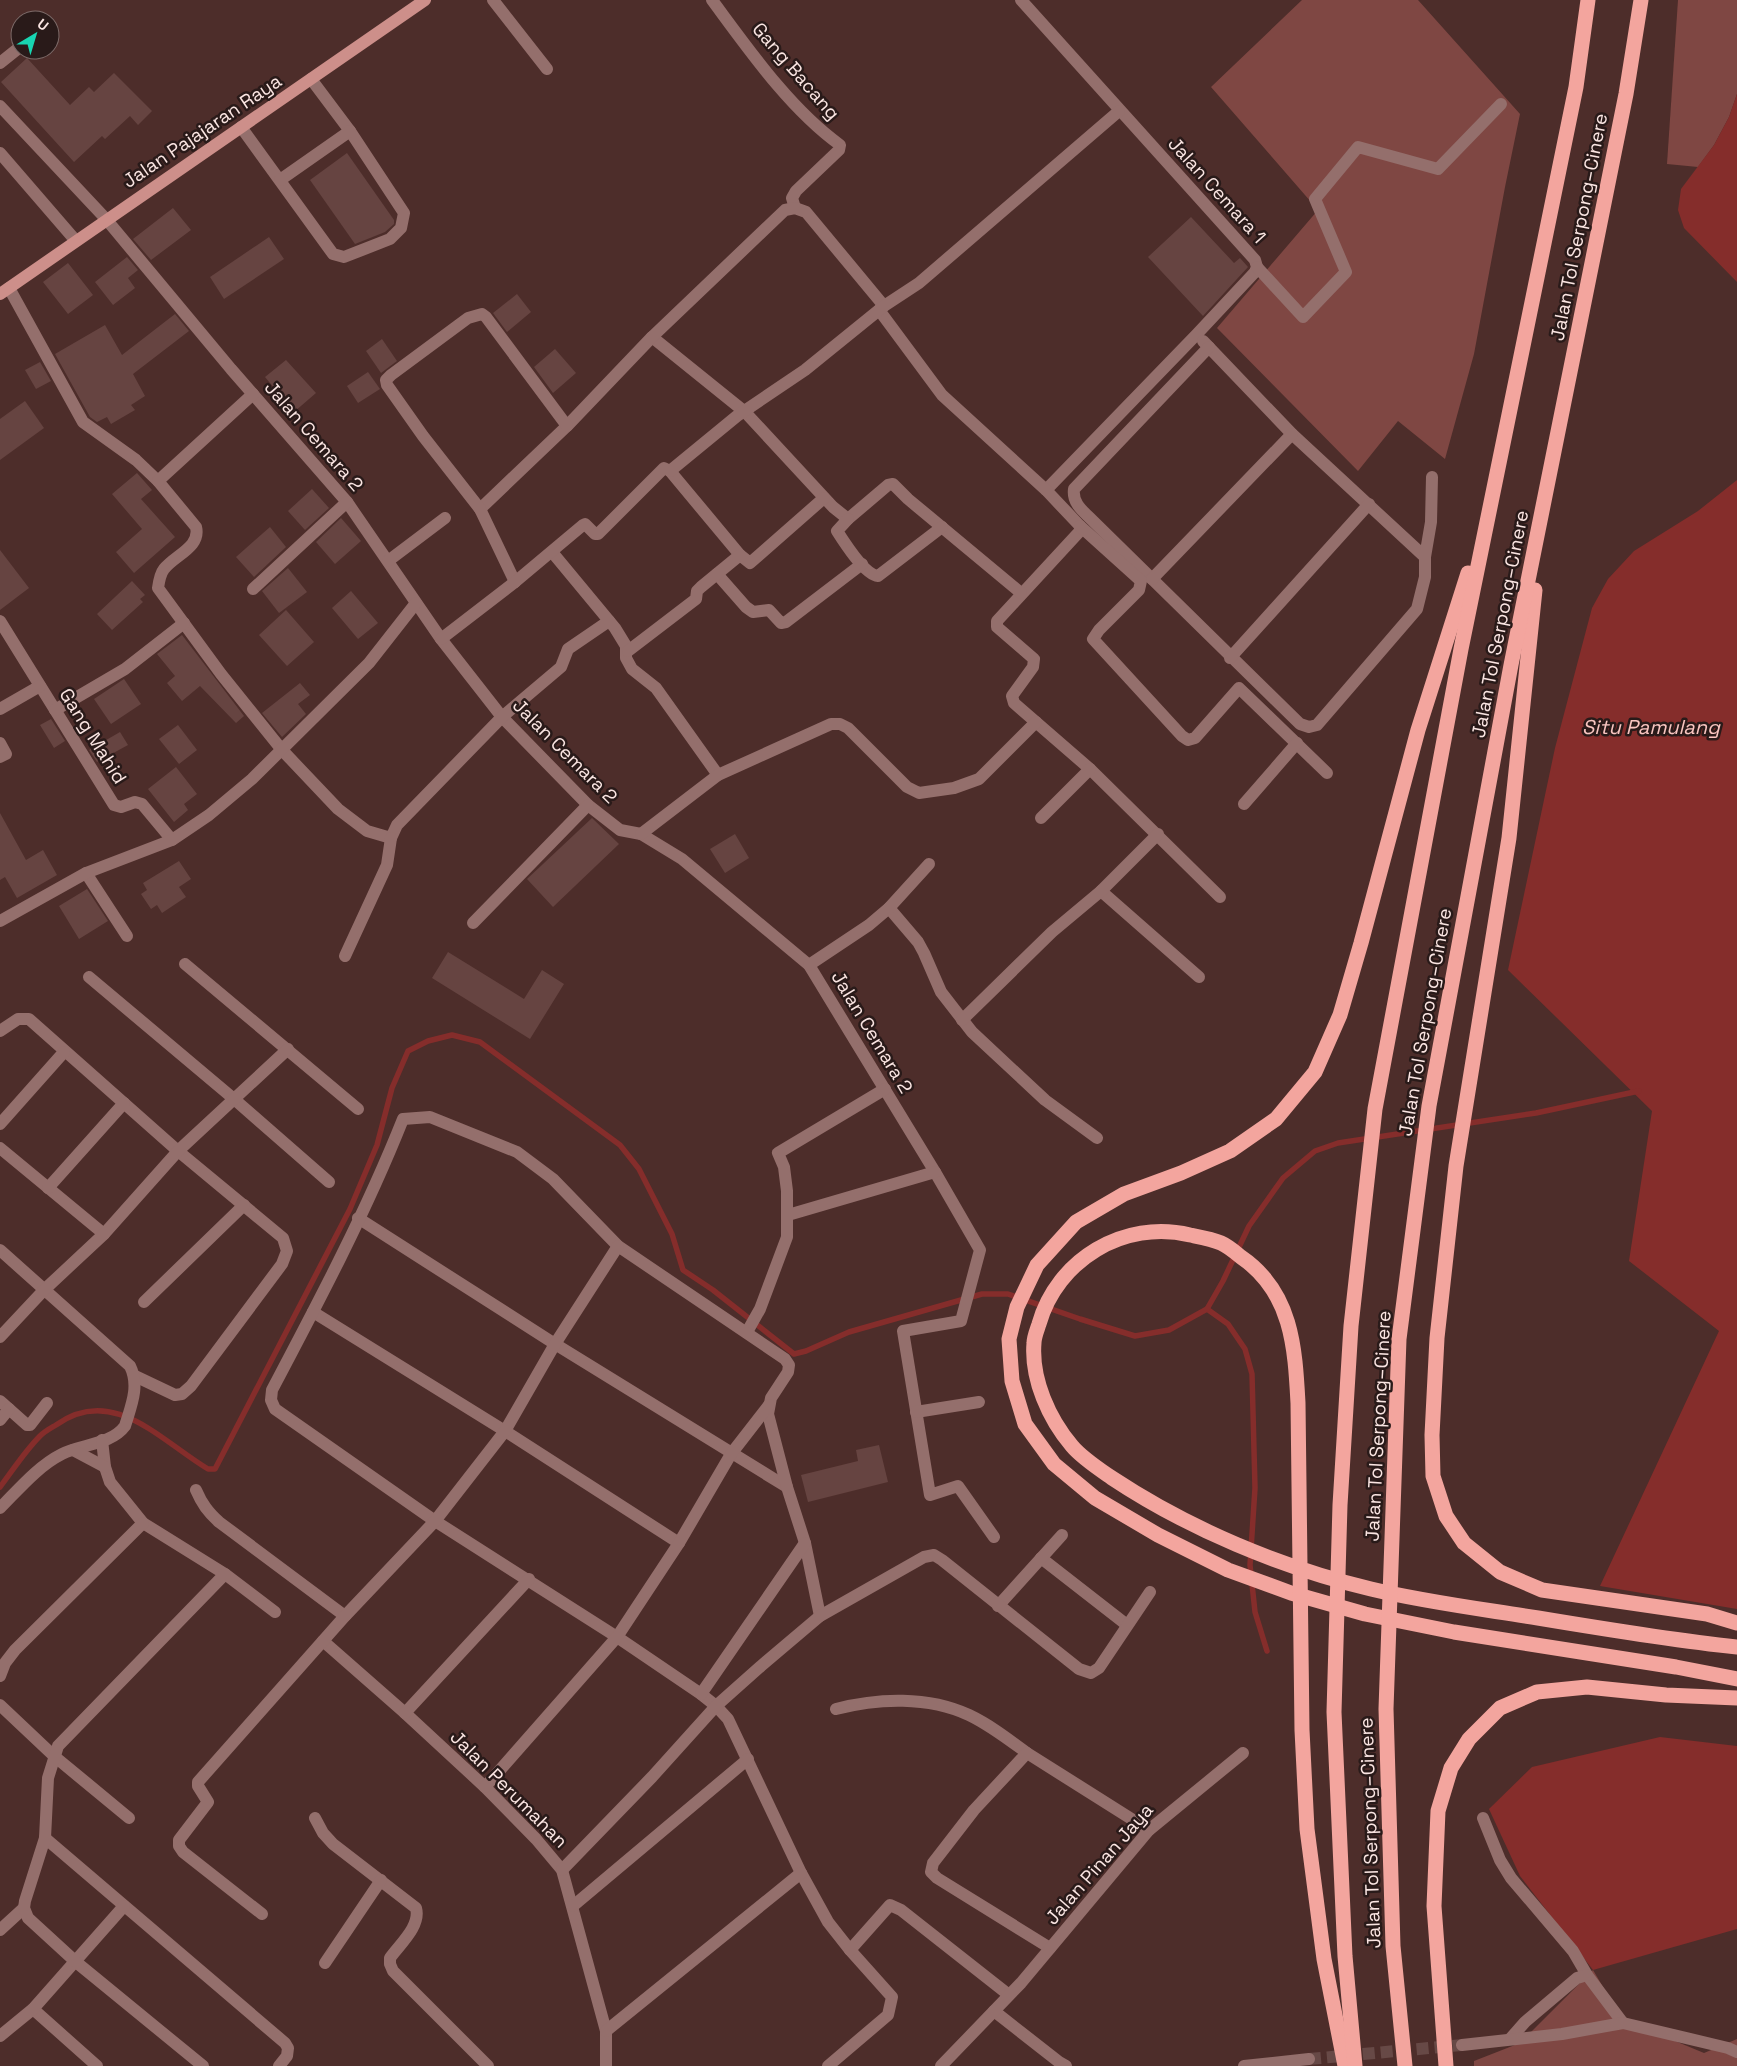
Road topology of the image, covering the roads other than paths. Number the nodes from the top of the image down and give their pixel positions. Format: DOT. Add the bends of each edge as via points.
graph roads {
  1 [pos="425,0"];
  2 [pos="493,0"];
  3 [pos="712,0"];
  4 [pos="1021,0"];
  5 [pos="1588,0"];
  6 [pos="1641,0"];
  7 [pos="10,54"];
  8 [pos="0,63"];
  9 [pos="546,69"];
  10 [pos="311,80"];
  11 [pos="1501,104"];
  12 [pos="0,106"];
  13 [pos="1119,111"];
  14 [pos="241,128"];
  15 [pos="350,131"];
  16 [pos="0,153"];
  17 [pos="280,180"];
  18 [pos="795,208"];
  19 [pos="106,219"];
  20 [pos="76,241"];
  21 [pos="1257,267"];
  22 [pos="4,291"];
  23 [pos="881,308"];
  24 [pos="1197,334"];
  25 [pos="652,337"];
  26 [pos="1209,347"];
  27 [pos="253,394"];
  28 [pos="745,412"];
  29 [pos="567,426"];
  30 [pos="1292,434"];
  31 [pos="670,471"];
  32 [pos="1432,477"];
  33 [pos="158,480"];
  34 [pos="1046,490"];
  35 [pos="824,498"];
  36 [pos="1544,501"];
  37 [pos="347,502"];
  38 [pos="1491,503"];
  39 [pos="1369,504"];
  40 [pos="480,509"];
  41 [pos="445,518"];
  42 [pos="848,519"];
  43 [pos="1080,526"];
  44 [pos="942,527"];
  45 [pos="552,552"];
  46 [pos="740,555"];
  47 [pos="1425,557"];
  48 [pos="388,561"];
  49 [pos="862,564"];
  50 [pos="717,574"];
  51 [pos="1152,579"];
  52 [pos="515,582"];
  53 [pos="252,589"];
  54 [pos="1021,593"];
  55 [pos="416,603"];
  56 [pos="0,621"];
  57 [pos="609,621"];
  58 [pos="184,623"];
  59 [pos="441,639"];
  60 [pos="628,651"];
  61 [pos="1230,658"];
  62 [pos="40,686"];
  63 [pos="0,709"];
  64 [pos="55,710"];
  65 [pos="502,717"];
  66 [pos="1036,722"];
  67 [pos="0,743"];
  68 [pos="1297,743"];
  69 [pos="282,750"];
  70 [pos="0,757"];
  71 [pos="1090,769"];
  72 [pos="1327,773"];
  73 [pos="718,775"];
  74 [pos="1244,804"];
  75 [pos="588,805"];
  76 [pos="1042,818"];
  77 [pos="641,834"];
  78 [pos="1158,834"];
  79 [pos="391,838"];
  80 [pos="172,840"];
  81 [pos="929,864"];
  82 [pos="86,873"];
  83 [pos="1101,892"];
  84 [pos="1220,897"];
  85 [pos="888,908"];
  86 [pos="0,922"];
  87 [pos="473,923"];
  88 [pos="128,936"];
  89 [pos="345,956"];
  90 [pos="185,964"];
  91 [pos="809,965"];
  92 [pos="1199,976"];
  93 [pos="89,977"];
  94 [pos="962,1020"];
  95 [pos="0,1031"];
  96 [pos="288,1049"];
  97 [pos="64,1052"];
  98 [pos="885,1089"];
  99 [pos="234,1100"];
  100 [pos="124,1103"];
  101 [pos="358,1109"];
  102 [pos="0,1124"];
  103 [pos="1097,1138"];
  104 [pos="0,1148"];
  105 [pos="178,1150"];
  106 [pos="935,1172"];
  107 [pos="329,1182"];
  108 [pos="48,1188"];
  109 [pos="244,1205"];
  110 [pos="788,1215"];
  111 [pos="358,1218"];
  112 [pos="104,1234"];
  113 [pos="618,1246"];
  114 [pos="0,1250"];
  115 [pos="44,1290"];
  116 [pos="144,1302"];
  117 [pos="313,1312"];
  118 [pos="747,1332"];
  119 [pos="0,1337"];
  120 [pos="555,1344"];
  121 [pos="135,1376"];
  122 [pos="979,1402"];
  123 [pos="47,1403"];
  124 [pos="4,1405"];
  125 [pos="769,1405"];
  126 [pos="916,1412"];
  127 [pos="0,1420"];
  128 [pos="505,1431"];
  129 [pos="102,1440"];
  130 [pos="73,1450"];
  131 [pos="732,1454"];
  132 [pos="105,1467"];
  133 [pos="787,1487"];
  134 [pos="196,1490"];
  135 [pos="0,1508"];
  136 [pos="435,1521"];
  137 [pos="143,1523"];
  138 [pos="1062,1535"];
  139 [pos="994,1537"];
  140 [pos="679,1543"];
  141 [pos="805,1543"];
  142 [pos="1041,1558"];
  143 [pos="225,1574"];
  144 [pos="529,1579"];
  145 [pos="1150,1592"];
  146 [pos="998,1606"];
  147 [pos="275,1612"];
  148 [pos="345,1616"];
  149 [pos="820,1616"];
  150 [pos="1737,1623"];
  151 [pos="1128,1625"];
  152 [pos="617,1637"];
  153 [pos="323,1641"];
  154 [pos="1737,1647"];
  155 [pos="0,1676"];
  156 [pos="1737,1678"];
  157 [pos="701,1694"];
  158 [pos="1737,1698"];
  159 [pos="0,1705"];
  160 [pos="716,1706"];
  161 [pos="836,1709"];
  162 [pos="405,1713"];
  163 [pos="1027,1753"];
  164 [pos="1243,1753"];
  165 [pos="54,1756"];
  166 [pos="748,1759"];
  167 [pos="485,1787"];
  168 [pos="128,1818"];
  169 [pos="315,1818"];
  170 [pos="1483,1818"];
  171 [pos="1149,1830"];
  172 [pos="45,1838"];
  173 [pos="562,1870"];
  174 [pos="801,1873"];
  175 [pos="381,1880"];
  176 [pos="124,1906"];
  177 [pos="573,1906"];
  178 [pos="24,1908"];
  179 [pos="262,1914"];
  180 [pos="0,1930"];
  181 [pos="1050,1948"];
  182 [pos="850,1950"];
  183 [pos="76,1962"];
  184 [pos="325,1963"];
  185 [pos="1587,1975"];
  186 [pos="1010,1995"];
  187 [pos="33,2009"];
  188 [pos="994,2011"];
  189 [pos="1623,2023"];
  190 [pos="606,2031"];
  191 [pos="0,2036"];
  192 [pos="1510,2039"];
  193 [pos="1462,2045"];
  194 [pos="1737,2052"];
  195 [pos="1309,2059"];
  196 [pos="1289,2064"];
  197 [pos="97,2066"];
  198 [pos="203,2066"];
  199 [pos="279,2066"];
  200 [pos="488,2066"];
  201 [pos="606,2066"];
  202 [pos="828,2066"];
  203 [pos="941,2066"];
  204 [pos="1066,2066"];
  205 [pos="1244,2066"];
  206 [pos="1345,2066"];
  207 [pos="1354,2066"];
  208 [pos="1405,2066"];
  209 [pos="1446,2066"];
  1 -- 10 [label="main road, Jalan Pajajaran Raya"];
  2 -- 9 [label="street"];
  3 -- 18 [label="street, Gang Bacang" via="762,68 818,127 840,145 839,150 796,191 792,198"];
  4 -- 13 [label="street, Jalan Cemara 1"];
  5 -- 38 [label="highway, Jalan Tol Serpong–Cinere" via="1576,87"];
  6 -- 36 [label="highway, Jalan Tol Serpong–Cinere" via="1626,94"];
  7 -- 8 [label="street"];
  10 -- 14 [label="main road, Jalan Pajajaran Raya"];
  10 -- 15 [label="street"];
  11 -- 21 [label="street" via="1438,169 1358,147 1315,199 1346,272 1303,317"];
  12 -- 19 [label="street, Jalan Cemara 2"];
  13 -- 21 [label="street, Jalan Cemara 1"];
  13 -- 23 [label="street" via="919,283"];
  14 -- 17 [label="street"];
  14 -- 19 [label="main road, Jalan Pajajaran Raya"];
  15 -- 17 [label="street"];
  15 -- 17 [label="street" via="404,213 401,228 390,239 344,258 333,254"];
  16 -- 20 [label="street"];
  18 -- 23 [label="street" via="806,212"];
  18 -- 25 [label="street" via="785,210"];
  19 -- 20 [label="main road, Jalan Pajajaran Raya"];
  19 -- 27 [label="street, Jalan Cemara 2"];
  20 -- 22 [label="main road, Jalan Pajajaran Raya"];
  21 -- 24 [label="street, Jalan Cemara 1"];
  22 -- 33 [label="street" via="83,422 116,444"];
  23 -- 28 [label="street"];
  23 -- 34 [label="street" via="942,395"];
  24 -- 26 [label="street"];
  24 -- 34 [label="street, Jalan Cemara 1"];
  25 -- 28 [label="street"];
  25 -- 29 [label="street"];
  26 -- 30 [label="street"];
  26 -- 51 [label="street" via="1074,489 1075,502"];
  27 -- 33 [label="street"];
  27 -- 37 [label="street, Jalan Cemara 2"];
  28 -- 31 [label="street"];
  28 -- 35 [label="street"];
  29 -- 40 [label="street"];
  29 -- 40 [label="street" via="482,314 468,318 391,375 386,380 387,385"];
  30 -- 39 [label="street"];
  30 -- 51 [label="street"];
  31 -- 45 [label="street" via="664,468 597,535 584,524"];
  31 -- 46 [label="street"];
  32 -- 47 [label="street" via="1431,522"];
  33 -- 58 [label="street" via="196,527 198,534 196,541 164,569 158,588"];
  34 -- 43 [label="street"];
  35 -- 42 [label="street"];
  35 -- 46 [label="street" via="750,562"];
  36 -- 150 [label="highway" via="1509,838 1456,1166 1437,1338 1433,1476 1446,1516 1464,1543 1500,1572 1542,1590 1707,1614"];
  36 -- 208 [label="highway, Jalan Tol Serpong–Cinere" via="1429,1106 1399,1339 1386,1709 1393,1946"];
  37 -- 48 [label="street, Jalan Cemara 2"];
  37 -- 53 [label="street"];
  38 -- 156 [label="highway" via="1418,730 1340,1014 1315,1072 1276,1120 1230,1151 1124,1194 1076,1222 1037,1266 1017,1307 1009,1338 1012,1381 1026,1424 1054,1464 1095,1498 1158,1535 1228,1570 1290,1593 1365,1614 1454,1632"];
  38 -- 207 [label="highway, Jalan Tol Serpong–Cinere" via="1375,1109 1351,1326 1340,1505 1334,1712 1345,1956"];
  39 -- 47 [label="street"];
  39 -- 61 [label="street"];
  40 -- 52 [label="street"];
  41 -- 48 [label="street"];
  42 -- 44 [label="street" via="894,484"];
  42 -- 49 [label="street" via="837,531"];
  43 -- 54 [label="street" via="1080,531 1067,546"];
  43 -- 68 [label="street" via="1141,581 1139,590 1098,630 1093,639 1182,736 1188,740 1195,738 1239,688"];
  44 -- 49 [label="street" via="878,576 871,574"];
  44 -- 54 [label="street"];
  45 -- 52 [label="street"];
  45 -- 57 [label="street"];
  46 -- 50 [label="street"];
  47 -- 61 [label="street" via="1424,585 1418,609 1317,725 1309,728 1300,724"];
  48 -- 55 [label="street, Jalan Cemara 2"];
  49 -- 50 [label="street" via="781,623 769,610 753,612 746,607"];
  50 -- 60 [label="street" via="697,592 696,599"];
  51 -- 61 [label="street"];
  52 -- 59 [label="street"];
  54 -- 66 [label="street" via="996,624 1034,660 1012,696 1014,703"];
  55 -- 59 [label="street, Jalan Cemara 2"];
  55 -- 69 [label="street" via="369,663"];
  56 -- 62 [label="street, Gang Mahid"];
  57 -- 60 [label="street"];
  57 -- 65 [label="street" via="568,649 561,667"];
  58 -- 64 [label="street" via="125,669"];
  58 -- 69 [label="street" via="220,674"];
  59 -- 65 [label="street, Jalan Cemara 2"];
  60 -- 73 [label="street" via="626,658 632,669 656,688"];
  62 -- 63 [label="street"];
  62 -- 64 [label="street, Gang Mahid"];
  64 -- 80 [label="street, Gang Mahid" via="114,805 142,804"];
  65 -- 75 [label="street, Jalan Cemara 2"];
  65 -- 79 [label="street" via="397,825"];
  66 -- 71 [label="street"];
  66 -- 73 [label="street" via="979,779 954,788 913,791 840,724 822,727"];
  67 -- 70 [label="street" via="6,754"];
  68 -- 72 [label="street"];
  68 -- 74 [label="street"];
  69 -- 79 [label="street" via="338,809 367,831"];
  69 -- 80 [label="street" via="252,779"];
  71 -- 76 [label="street"];
  71 -- 78 [label="street"];
  73 -- 77 [label="street"];
  75 -- 77 [label="street, Jalan Cemara 2" via="620,830"];
  75 -- 87 [label="street"];
  77 -- 91 [label="street, Jalan Cemara 2" via="682,859"];
  78 -- 83 [label="street"];
  78 -- 84 [label="street"];
  79 -- 89 [label="street" via="387,865"];
  80 -- 82 [label="street"];
  81 -- 85 [label="street"];
  82 -- 86 [label="street"];
  82 -- 88 [label="street"];
  83 -- 92 [label="street"];
  83 -- 94 [label="street" via="1052,932"];
  85 -- 91 [label="street" via="869,925"];
  85 -- 94 [label="street" via="918,942 941,992"];
  90 -- 96 [label="street"];
  91 -- 98 [label="street, Jalan Cemara 2"];
  93 -- 99 [label="street"];
  94 -- 103 [label="street" via="1046,1100"];
  95 -- 97 [label="street" via="23,1018"];
  96 -- 99 [label="street"];
  96 -- 101 [label="street"];
  97 -- 100 [label="street"];
  97 -- 102 [label="street"];
  98 -- 106 [label="street, Jalan Cemara 2"];
  98 -- 110 [label="street" via="778,1153 784,1167"];
  99 -- 105 [label="street"];
  99 -- 107 [label="street"];
  100 -- 105 [label="street"];
  100 -- 108 [label="street"];
  104 -- 108 [label="street"];
  105 -- 109 [label="street"];
  105 -- 112 [label="street"];
  106 -- 110 [label="street"];
  106 -- 126 [label="street, Jalan Cemara 2" via="980,1250 961,1321 903,1331"];
  108 -- 112 [label="street"];
  109 -- 116 [label="street"];
  109 -- 121 [label="street" via="283,1238 287,1251 282,1264 182,1394 175,1395"];
  110 -- 118 [label="street" via="787,1238 760,1308"];
  111 -- 113 [label="street" via="403,1119 430,1117 516,1152 537,1165"];
  111 -- 117 [label="street"];
  111 -- 120 [label="street"];
  112 -- 115 [label="street"];
  113 -- 118 [label="street"];
  113 -- 120 [label="street"];
  114 -- 115 [label="street"];
  115 -- 119 [label="street"];
  115 -- 121 [label="street" via="130,1366"];
  117 -- 128 [label="street"];
  117 -- 136 [label="street" via="272,1390 271,1400 275,1409"];
  118 -- 125 [label="street" via="789,1365"];
  120 -- 128 [label="street"];
  120 -- 131 [label="street"];
  121 -- 129 [label="street" via="125,1426"];
  122 -- 126 [label="street"];
  123 -- 124 [label="street" via="30,1425 23,1423"];
  124 -- 127 [label="street"];
  125 -- 131 [label="street"];
  125 -- 133 [label="street" via="768,1414"];
  126 -- 139 [label="street" via="930,1495 958,1486"];
  128 -- 136 [label="street"];
  128 -- 140 [label="street"];
  129 -- 130 [label="street"];
  129 -- 132 [label="street"];
  130 -- 132 [label="street"];
  130 -- 135 [label="street" via="44,1466"];
  131 -- 133 [label="street"];
  131 -- 140 [label="street"];
  132 -- 137 [label="street" via="110,1482"];
  133 -- 141 [label="street"];
  134 -- 148 [label="street" via="207,1512"];
  136 -- 144 [label="street"];
  136 -- 148 [label="street"];
  137 -- 143 [label="street"];
  137 -- 155 [label="street" via="15,1650"];
  138 -- 142 [label="street"];
  140 -- 152 [label="street"];
  141 -- 149 [label="street"];
  141 -- 157 [label="street"];
  142 -- 146 [label="street"];
  142 -- 151 [label="street"];
  143 -- 147 [label="street"];
  143 -- 165 [label="street" via="58,1746"];
  144 -- 152 [label="street"];
  144 -- 162 [label="street"];
  145 -- 151 [label="street"];
  146 -- 149 [label="street" via="934,1556 924,1557"];
  146 -- 151 [label="street" via="1079,1668 1091,1673 1099,1668"];
  148 -- 153 [label="street"];
  149 -- 160 [label="street"];
  152 -- 157 [label="street"];
  152 -- 167 [label="street"];
  153 -- 162 [label="street, Jalan Perumahan"];
  153 -- 179 [label="street" via="198,1782 208,1802 179,1840 183,1852"];
  154 -- 206 [label="highway" via="1370,1589 1298,1567 1235,1544 1168,1512 1110,1477 1073,1448 1052,1414 1037,1380 1034,1342 1043,1308 1063,1276 1094,1249 1135,1233 1178,1232 1221,1243 1252,1264 1273,1289 1288,1318 1295,1350 1298,1403 1302,1730 1307,1829 1324,1959"];
  157 -- 160 [label="street"];
  158 -- 209 [label="highway" via="1587,1687 1537,1692 1500,1708 1469,1739 1451,1768 1438,1811 1434,1906"];
  159 -- 165 [label="street"];
  160 -- 166 [label="street" via="728,1719"];
  160 -- 173 [label="street" via="652,1778"];
  161 -- 163 [label="street" via="861,1702 888,1700 941,1706 968,1715"];
  162 -- 167 [label="street, Jalan Perumahan"];
  163 -- 171 [label="street"];
  163 -- 181 [label="street" via="974,1810 933,1863 931,1872"];
  164 -- 171 [label="street, Jalan Pinan Jaya"];
  165 -- 168 [label="street"];
  165 -- 172 [label="street" via="48,1778"];
  166 -- 174 [label="street"];
  166 -- 177 [label="street"];
  167 -- 173 [label="street, Jalan Perumahan"];
  169 -- 175 [label="street" via="333,1844"];
  170 -- 185 [label="street" via="1511,1878 1574,1952"];
  171 -- 181 [label="street, Jalan Pinan Jaya"];
  172 -- 176 [label="street"];
  172 -- 178 [label="street"];
  173 -- 177 [label="street, Jalan Perumahan"];
  174 -- 182 [label="street" via="828,1922"];
  174 -- 190 [label="street"];
  175 -- 184 [label="street"];
  175 -- 200 [label="street" via="416,1908 418,1915 390,1958 393,1971"];
  176 -- 183 [label="street"];
  176 -- 199 [label="street" via="285,2043 287,2056"];
  177 -- 190 [label="street, Jalan Perumahan"];
  178 -- 180 [label="street"];
  178 -- 183 [label="street" via="28,1918"];
  181 -- 186 [label="street, Jalan Pinan Jaya"];
  182 -- 186 [label="street" via="890,1905 901,1910"];
  182 -- 202 [label="street" via="889,1992 892,2004 888,2015"];
  183 -- 187 [label="street"];
  183 -- 198 [label="street"];
  185 -- 189 [label="street"];
  185 -- 192 [label="street" via="1577,1978"];
  186 -- 188 [label="street, Jalan Pinan Jaya"];
  187 -- 191 [label="street"];
  187 -- 197 [label="street"];
  188 -- 203 [label="street, Jalan Pinan Jaya"];
  188 -- 204 [label="street"];
  189 -- 192 [label="street"];
  189 -- 194 [label="street"];
  190 -- 201 [label="street, Jalan Perumahan"];
  192 -- 193 [label="street"];
  195 -- 196 [label="street"];
  196 -- 205 [label="street"];
}
